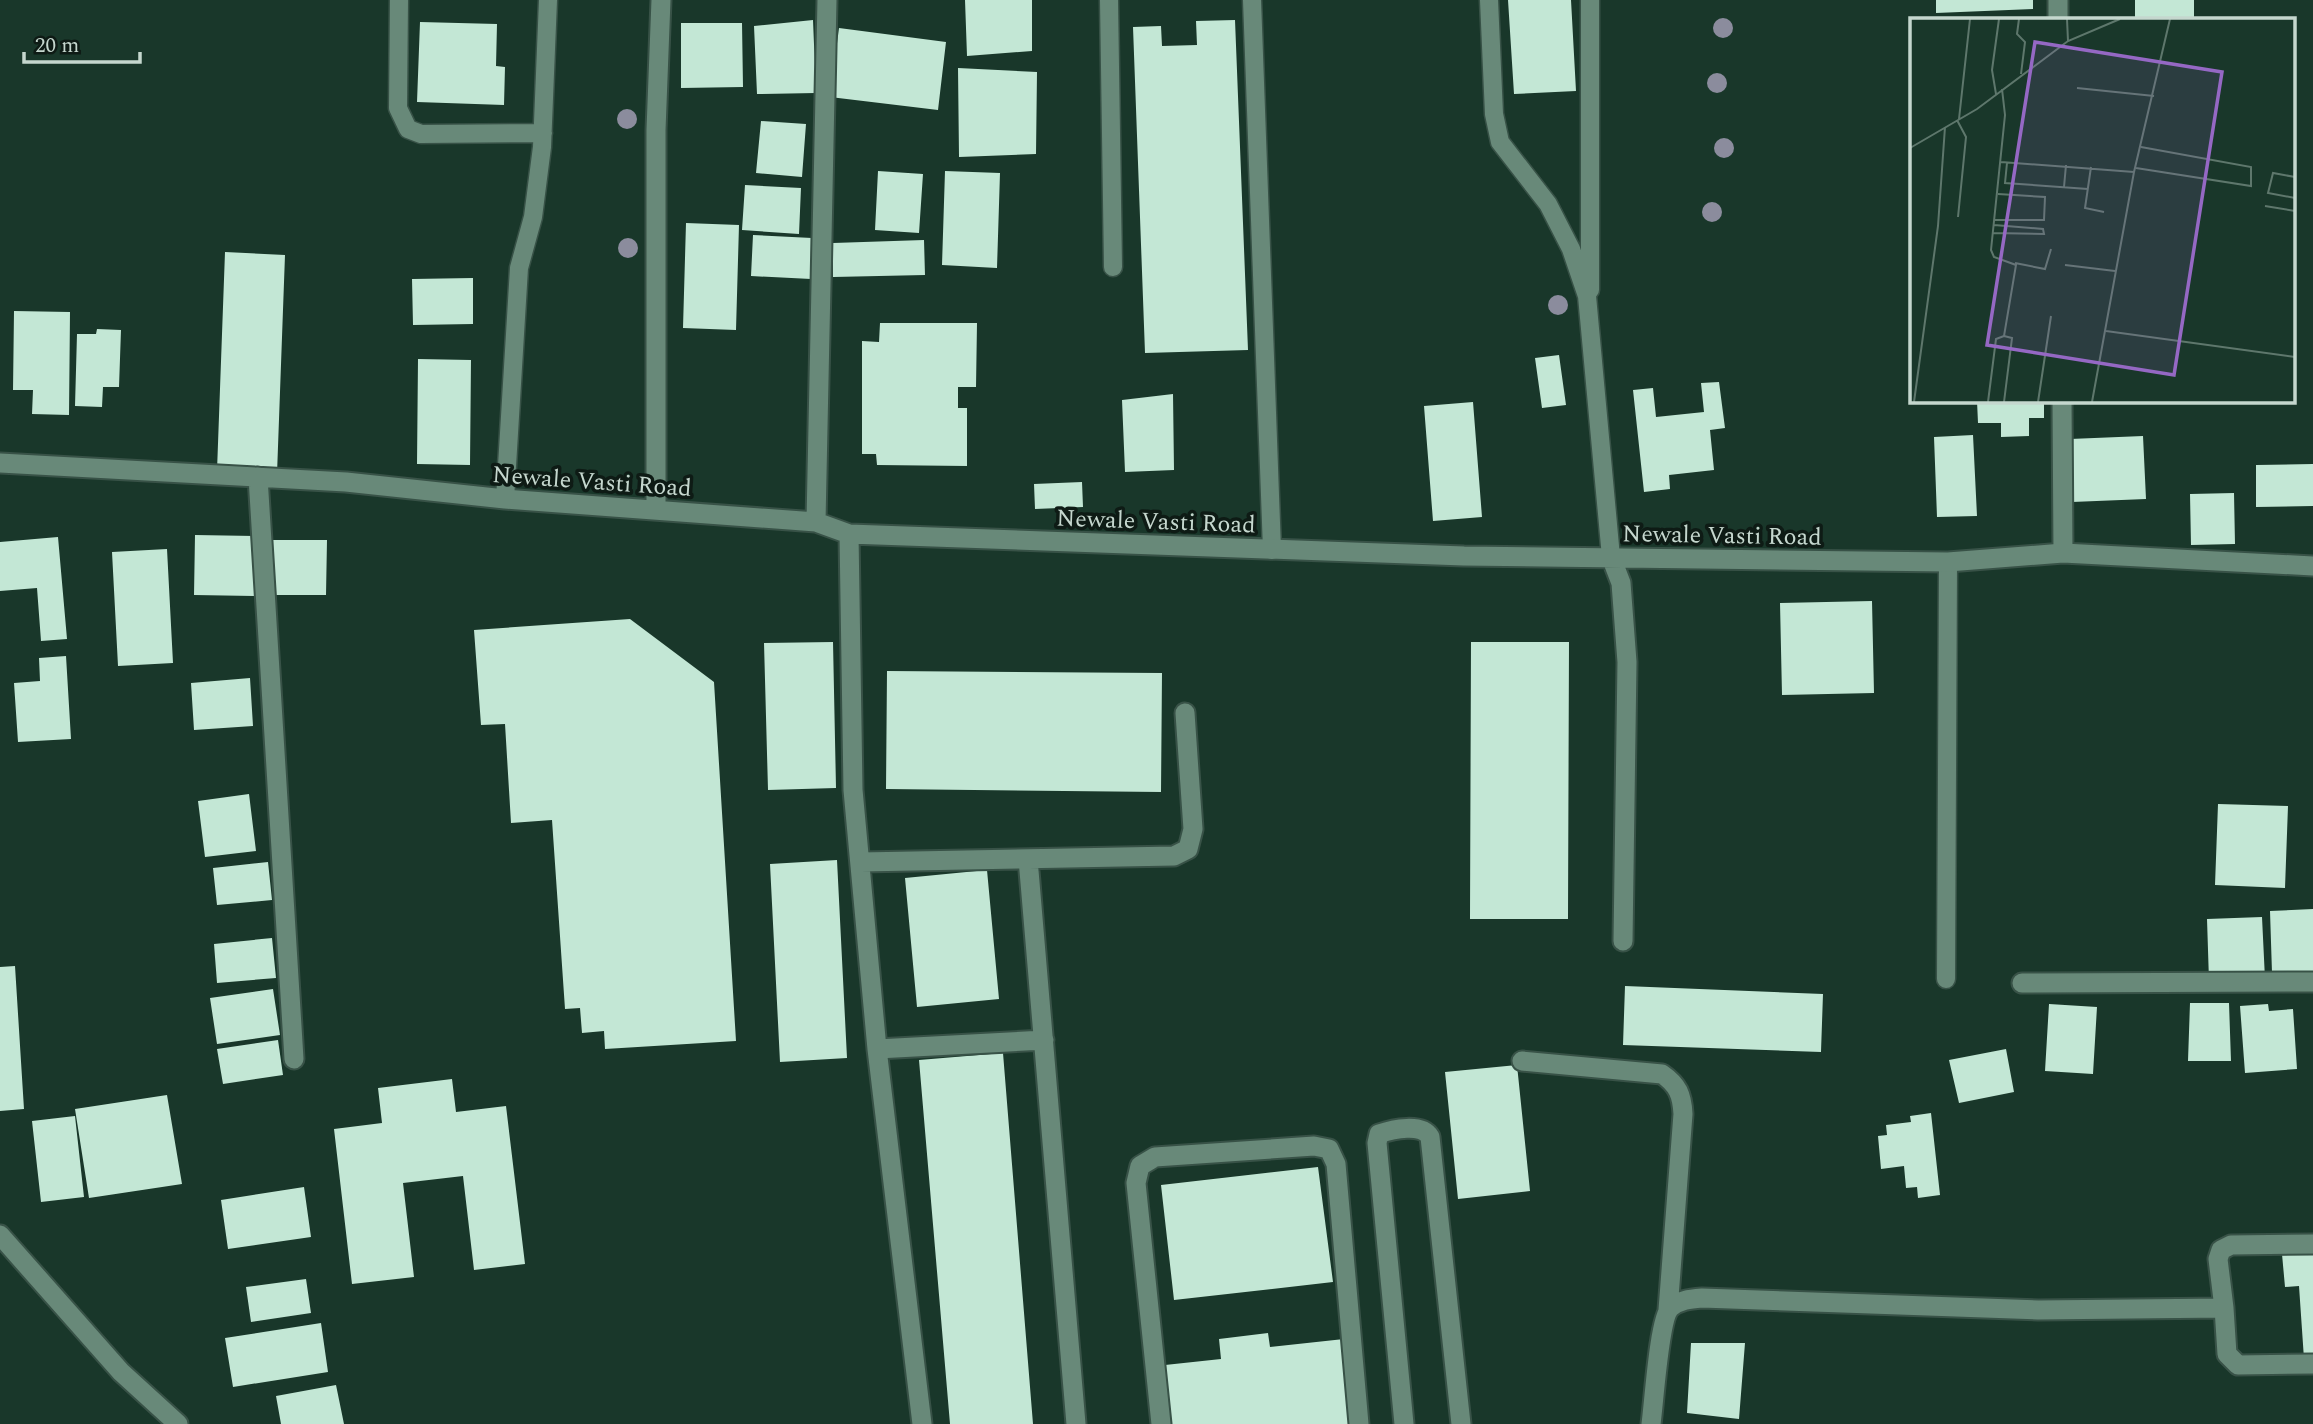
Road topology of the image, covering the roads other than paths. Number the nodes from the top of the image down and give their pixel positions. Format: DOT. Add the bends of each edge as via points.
graph roads {
  1 [pos="399,0"];
  2 [pos="548,0"];
  3 [pos="661,0"];
  4 [pos="827,0"];
  5 [pos="1109,0"];
  6 [pos="1252,0"];
  7 [pos="1489,0"];
  8 [pos="1590,0"];
  9 [pos="2058,0"];
  10 [pos="2058,18"];
  11 [pos="543,133"];
  12 [pos="1114,267"];
  13 [pos="1590,318"];
  14 [pos="2062,402"];
  15 [pos="0,463"];
  16 [pos="258,477"];
  17 [pos="505,499"];
  18 [pos="656,510"];
  19 [pos="816,522"];
  20 [pos="849,534"];
  21 [pos="1272,550"];
  22 [pos="2063,553"];
  23 [pos="1611,557"];
  24 [pos="1948,562"];
  25 [pos="2313,565"];
  26 [pos="1185,713"];
  27 [pos="1028,859"];
  28 [pos="861,862"];
  29 [pos="1623,941"];
  30 [pos="1946,979"];
  31 [pos="2313,982"];
  32 [pos="2022,983"];
  33 [pos="1044,1040"];
  34 [pos="877,1049"];
  35 [pos="294,1059"];
  36 [pos="1522,1061"];
  37 [pos="0,1235"];
  38 [pos="2313,1244"];
  39 [pos="2224,1308"];
  40 [pos="1668,1310"];
  41 [pos="2313,1364"];
  42 [pos="178,1424"];
  43 [pos="922,1424"];
  44 [pos="1076,1424"];
  45 [pos="1161,1424"];
  46 [pos="1359,1424"];
  47 [pos="1404,1424"];
  48 [pos="1461,1424"];
  49 [pos="1651,1424"];
  1 -- 11 [label="lane" via="398,108 408,129 421,134"];
  2 -- 11 [label="lane"];
  3 -- 18 [label="street" via="656,130"];
  4 -- 19 [label="street"];
  5 -- 12 [label="lane"];
  6 -- 21 [label="lane"];
  7 -- 13 [label="lane" via="1494,114 1500,142 1548,204 1571,249"];
  8 -- 13 [label="lane"];
  9 -- 10 [label="street"];
  11 -- 17 [label="lane" via="533,217 519,268"];
  13 -- 23 [label="lane"];
  14 -- 22 [label="street"];
  15 -- 16 [label="street, Newale Vasti Road"];
  16 -- 17 [label="street, Newale Vasti Road"];
  16 -- 35 [label="street"];
  17 -- 18 [label="street, Newale Vasti Road"];
  18 -- 19 [label="street, Newale Vasti Road"];
  19 -- 20 [label="street, Newale Vasti Road"];
  20 -- 21 [label="street, Newale Vasti Road"];
  20 -- 28 [label="street" via="853,790"];
  21 -- 23 [label="street, Newale Vasti Road"];
  22 -- 24 [label="street, Newale Vasti Road"];
  22 -- 25 [label="street, Newale Vasti Road"];
  23 -- 24 [label="street, Newale Vasti Road"];
  23 -- 29 [label="street" via="1621,583 1627,662"];
  24 -- 30 [label="lane"];
  26 -- 27 [label="street" via="1193,829 1188,849 1174,856"];
  27 -- 28 [label="street"];
  27 -- 33 [label="street"];
  28 -- 34 [label="street"];
  31 -- 32 [label="street"];
  33 -- 34 [label="street"];
  33 -- 44 [label="street"];
  34 -- 43 [label="street"];
  36 -- 40 [label="street" via="1662,1074 1676,1084 1684,1114"];
  37 -- 42 [label="street" via="121,1372"];
  38 -- 39 [label="street" via="2231,1245 2221,1250"];
  39 -- 40 [label="street" via="2038,1310 1702,1298 1681,1301"];
  39 -- 41 [label="street" via="2227,1354 2238,1365"];
  40 -- 49 [label="street"];
  45 -- 46 [label="street" via="1136,1183 1140,1166 1155,1157 1314,1146 1329,1149 1336,1164"];
  47 -- 48 [label="street" via="1377,1143 1379,1134 1387,1131 1420,1128 1430,1137"];
}
